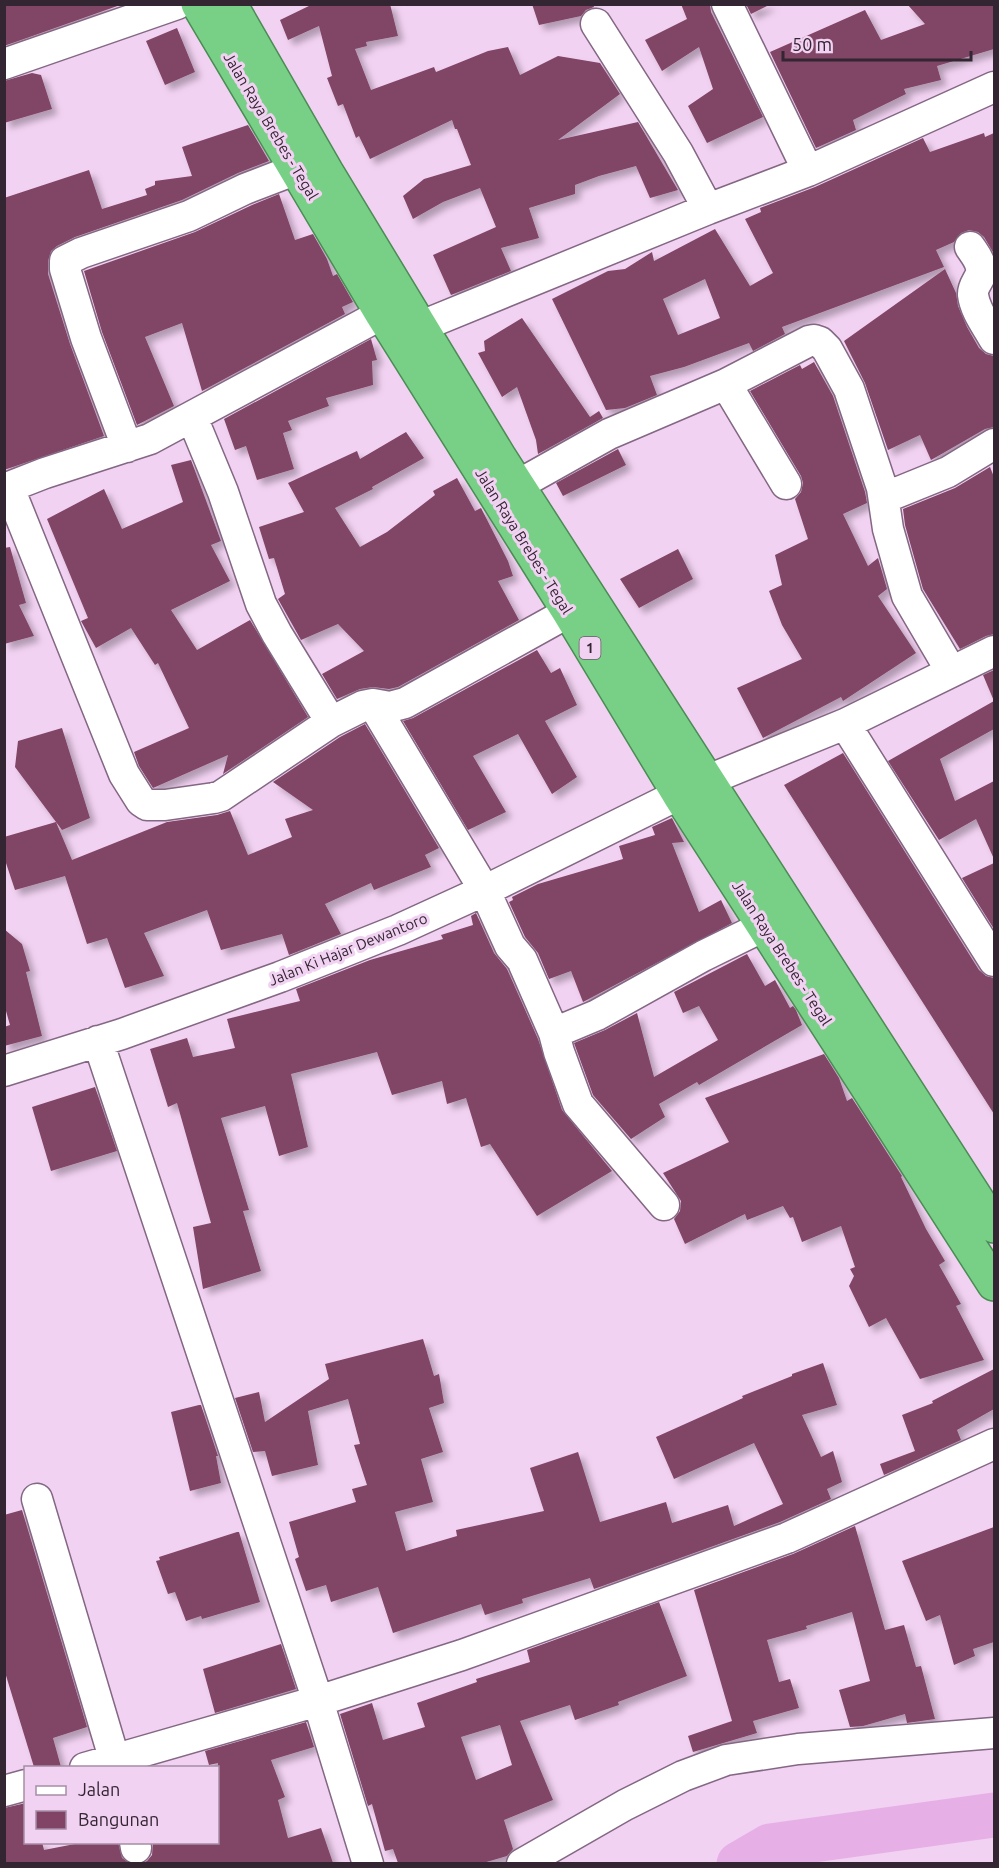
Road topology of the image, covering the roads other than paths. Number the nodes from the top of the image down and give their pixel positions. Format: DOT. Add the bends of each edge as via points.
graph roads {
  1 [pos="177,4"];
  2 [pos="198,4"];
  3 [pos="230,4"];
  4 [pos="727,4"];
  5 [pos="596,24"];
  6 [pos="4,64"];
  7 [pos="994,87"];
  8 [pos="297,169"];
  9 [pos="808,171"];
  10 [pos="708,208"];
  11 [pos="970,247"];
  12 [pos="400,325"];
  13 [pos="994,339"];
  14 [pos="726,384"];
  15 [pos="192,417"];
  16 [pos="994,444"];
  17 [pos="127,447"];
  18 [pos="786,484"];
  19 [pos="518,485"];
  20 [pos="7,489"];
  21 [pos="884,498"];
  22 [pos="569,612"];
  23 [pos="994,651"];
  24 [pos="951,671"];
  25 [pos="373,704"];
  26 [pos="331,722"];
  27 [pos="845,724"];
  28 [pos="708,780"];
  29 [pos="680,796"];
  30 [pos="485,891"];
  31 [pos="764,926"];
  32 [pos="994,961"];
  33 [pos="554,1033"];
  34 [pos="98,1041"];
  35 [pos="4,1071"];
  36 [pos="664,1206"];
  37 [pos="993,1221"];
  38 [pos="994,1284"];
  39 [pos="994,1444"];
  40 [pos="37,1499"];
  41 [pos="318,1701"];
  42 [pos="994,1733"];
  43 [pos="116,1763"];
  44 [pos="94,1766"];
  45 [pos="24,1786"];
  46 [pos="4,1791"];
  47 [pos="369,1863"];
  48 [pos="522,1863"];
  1 -- 6 [label="street"];
  2 -- 8 [label="highway, Jalan Raya Brebes - Tegal / 1"];
  3 -- 12 [label="highway, Jalan Raya Brebes - Tegal / 1" via="326,171"];
  4 -- 9 [label="street"];
  5 -- 10 [label="street"];
  7 -- 9 [label="street"];
  8 -- 12 [label="highway, Jalan Raya Brebes - Tegal / 1"];
  8 -- 17 [label="street" via="189,216 65,261 86,338"];
  9 -- 10 [label="street"];
  10 -- 12 [label="street"];
  11 -- 13 [label="street" via="982,269 973,291 974,299"];
  12 -- 15 [label="street"];
  12 -- 19 [label="highway, Jalan Raya Brebes - Tegal / 1" via="448,375"];
  12 -- 22 [label="highway, Jalan Raya Brebes - Tegal / 1"];
  14 -- 18 [label="street"];
  14 -- 19 [label="street" via="609,434"];
  14 -- 21 [label="street" via="809,341 820,342 849,389"];
  15 -- 17 [label="street" via="150,440"];
  15 -- 26 [label="street" via="223,492 261,604"];
  16 -- 21 [label="street" via="948,472"];
  17 -- 20 [label="street" via="45,472"];
  19 -- 28 [label="highway, Jalan Raya Brebes - Tegal / 1"];
  20 -- 26 [label="street" via="124,774 141,801 165,805 222,796"];
  21 -- 24 [label="street" via="888,529 907,596"];
  22 -- 25 [label="street" via="405,703"];
  22 -- 29 [label="highway, Jalan Raya Brebes - Tegal / 1"];
  23 -- 24 [label="street, Jalan Ki Hajar Dewantoro"];
  24 -- 27 [label="street, Jalan Ki Hajar Dewantoro"];
  25 -- 26 [label="street"];
  25 -- 30 [label="street"];
  27 -- 28 [label="street, Jalan Ki Hajar Dewantoro"];
  27 -- 32 [label="street"];
  28 -- 29 [label="street, Jalan Ki Hajar Dewantoro"];
  28 -- 37 [label="highway, Jalan Raya Brebes - Tegal / 1"];
  29 -- 30 [label="street, Jalan Ki Hajar Dewantoro"];
  29 -- 31 [label="highway, Jalan Raya Brebes - Tegal / 1"];
  30 -- 33 [label="street" via="510,945 522,960"];
  30 -- 34 [label="street, Jalan Ki Hajar Dewantoro" via="280,977"];
  31 -- 33 [label="street" via="597,1015"];
  31 -- 38 [label="highway, Jalan Raya Brebes - Tegal / 1"];
  33 -- 36 [label="street" via="578,1104"];
  34 -- 35 [label="street, Jalan Ki Hajar Dewantoro"];
  34 -- 41 [label="street"];
  39 -- 41 [label="street" via="786,1538 473,1651"];
  40 -- 43 [label="street"];
  41 -- 43 [label="street"];
  41 -- 47 [label="street"];
  42 -- 48 [label="street" via="798,1749 726,1760 624,1805"];
  43 -- 44 [label="street"];
  45 -- 46 [label="street"];
}
